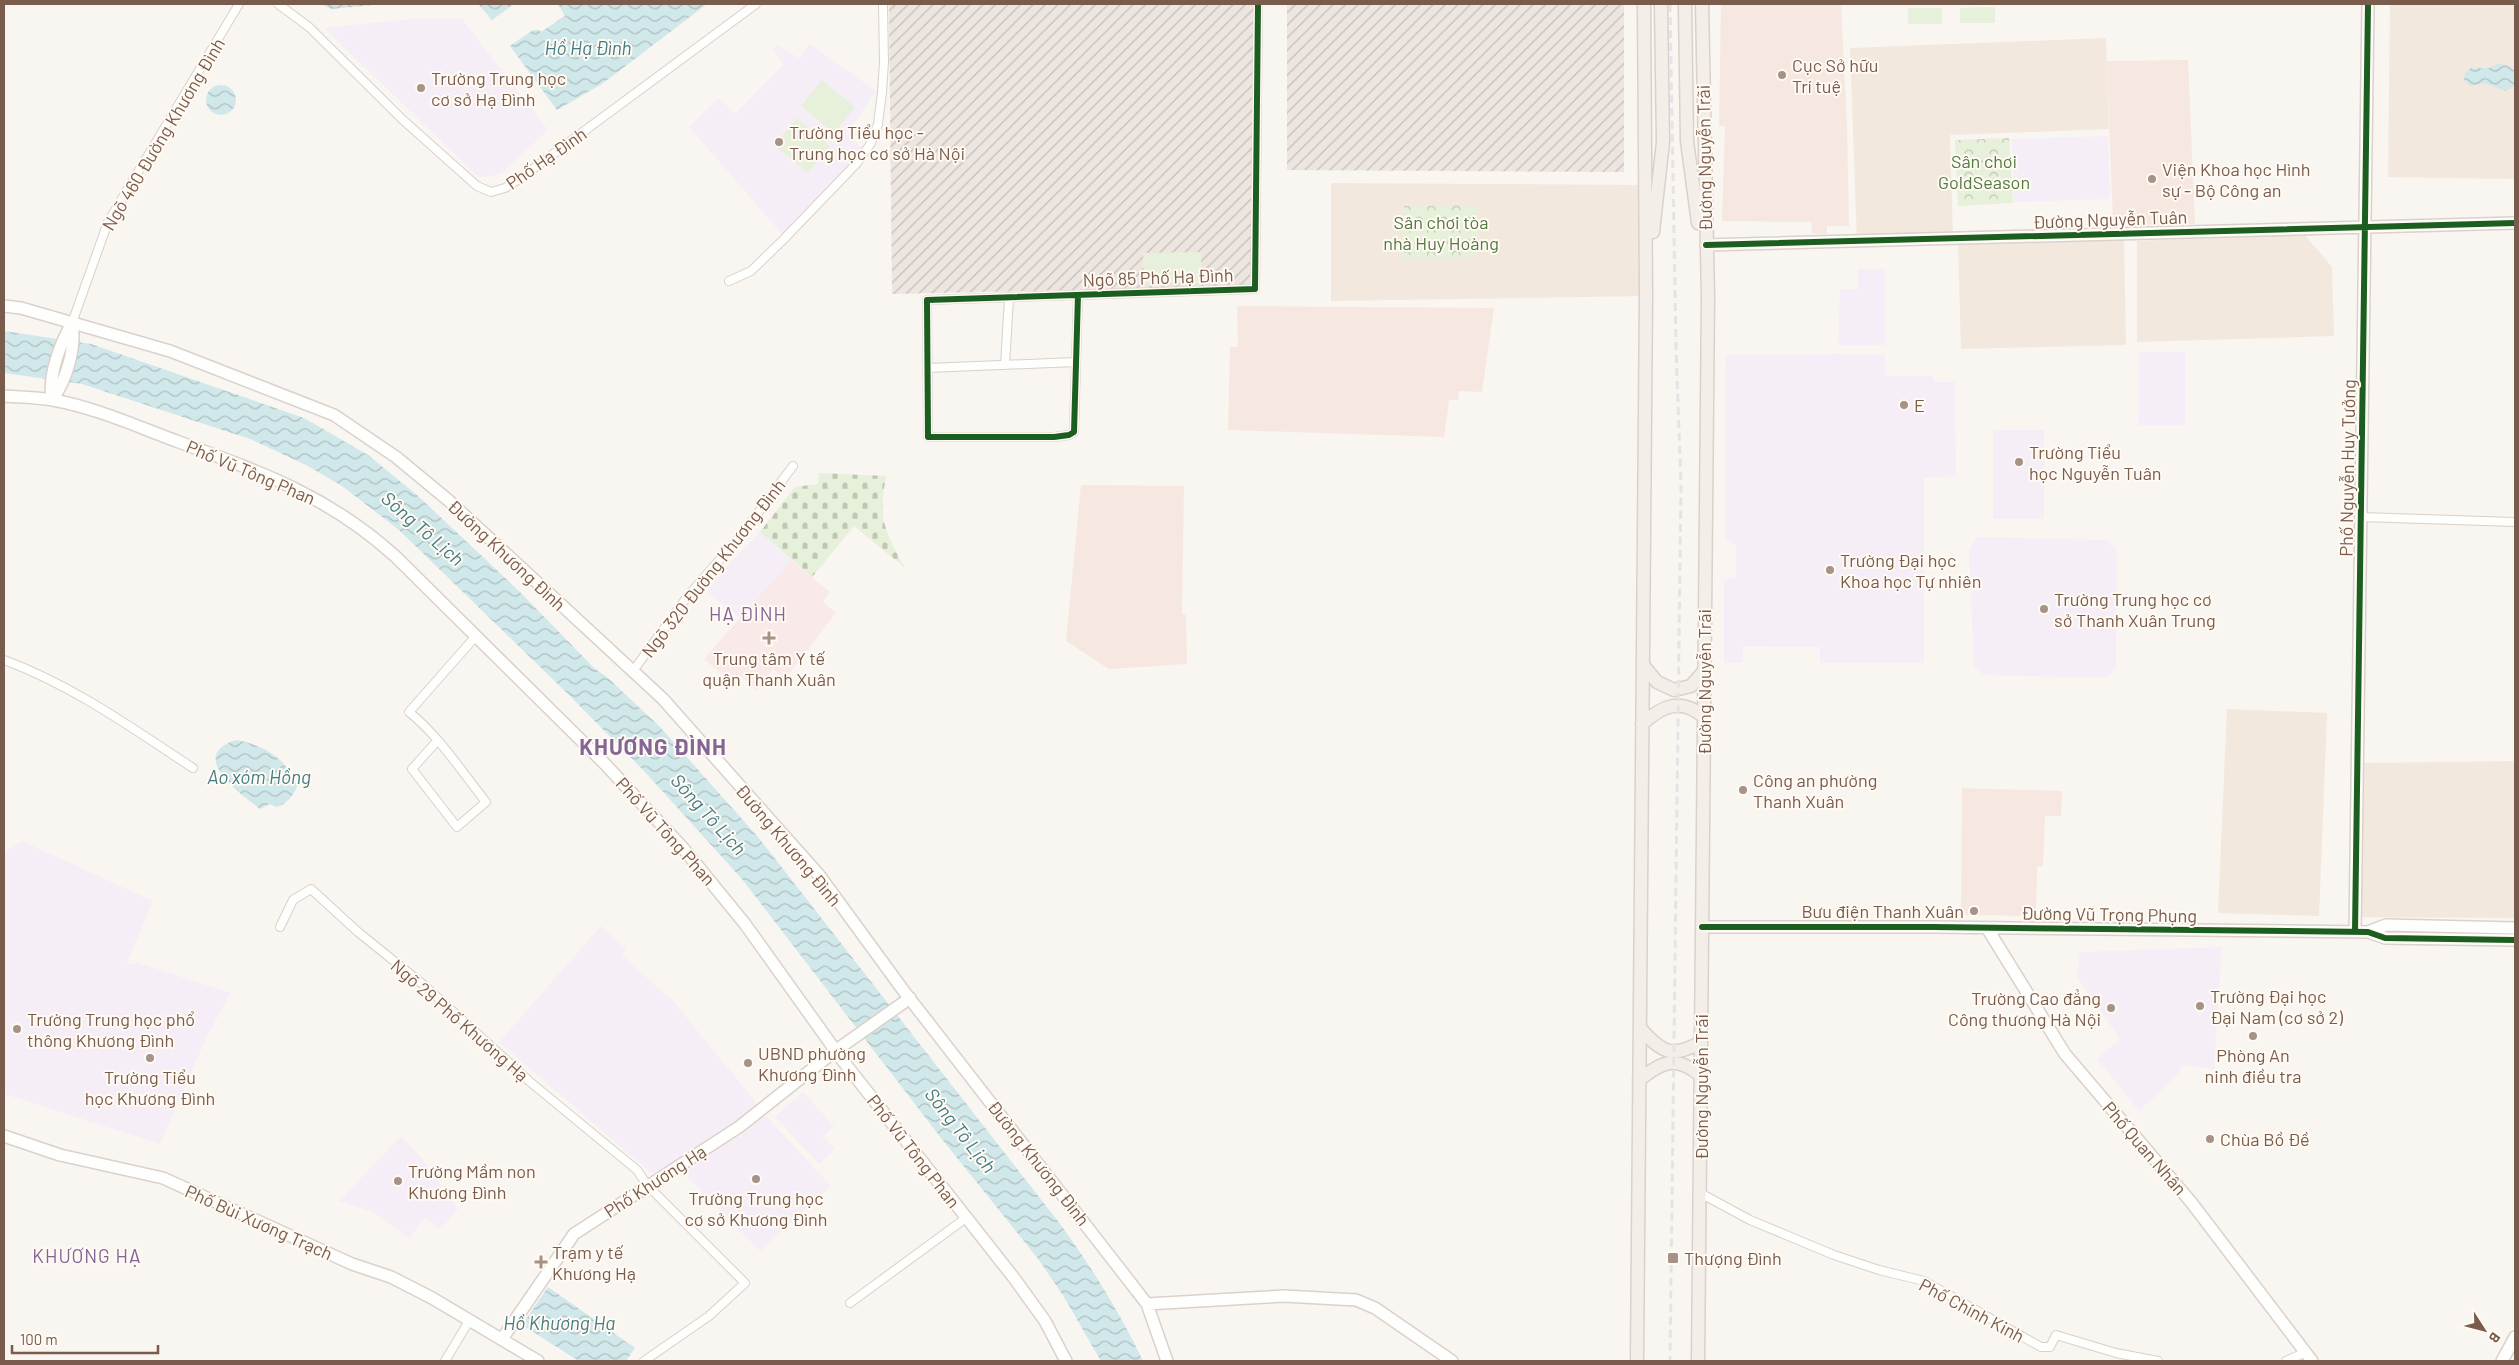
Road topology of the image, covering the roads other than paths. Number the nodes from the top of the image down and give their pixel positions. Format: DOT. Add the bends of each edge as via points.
graph roads {
  1 [pos="239,4"];
  2 [pos="278,4"];
  3 [pos="756,4"];
  4 [pos="883,4"];
  5 [pos="1258,4"];
  6 [pos="1644,4"];
  7 [pos="1661,4"];
  8 [pos="1685,4"];
  9 [pos="1702,4"];
  10 [pos="2368,4"];
  11 [pos="2515,223"];
  12 [pos="2366,226"];
  13 [pos="1706,245"];
  14 [pos="729,281"];
  15 [pos="1078,295"];
  16 [pos="1646,296"];
  17 [pos="1708,297"];
  18 [pos="1008,298"];
  19 [pos="4,306"];
  20 [pos="72,323"];
  21 [pos="1076,362"];
  22 [pos="1005,365"];
  23 [pos="928,368"];
  24 [pos="4,396"];
  25 [pos="52,400"];
  26 [pos="793,466"];
  27 [pos="2361,517"];
  28 [pos="2515,522"];
  29 [pos="476,636"];
  30 [pos="4,660"];
  31 [pos="1643,665"];
  32 [pos="633,671"];
  33 [pos="1704,671"];
  34 [pos="1704,717"];
  35 [pos="1642,724"];
  36 [pos="437,741"];
  37 [pos="193,768"];
  38 [pos="280,927"];
  39 [pos="1702,927"];
  40 [pos="1988,928"];
  41 [pos="2515,928"];
  42 [pos="2355,932"];
  43 [pos="2368,932"];
  44 [pos="2515,940"];
  45 [pos="905,1001"];
  46 [pos="1640,1028"];
  47 [pos="1701,1042"];
  48 [pos="835,1051"];
  49 [pos="1701,1076"];
  50 [pos="1639,1080"];
  51 [pos="4,1136"];
  52 [pos="647,1185"];
  53 [pos="1700,1194"];
  54 [pos="966,1218"];
  55 [pos="850,1303"];
  56 [pos="1148,1304"];
  57 [pos="469,1321"];
  58 [pos="2515,1337"];
  59 [pos="502,1339"];
  60 [pos="2309,1356"];
  61 [pos="445,1361"];
  62 [pos="538,1361"];
  63 [pos="644,1361"];
  64 [pos="1066,1361"];
  65 [pos="1167,1361"];
  66 [pos="1452,1361"];
  67 [pos="1636,1361"];
  68 [pos="1698,1361"];
  69 [pos="2158,1361"];
  70 [pos="2286,1361"];
  71 [pos="2502,1361"];
  1 -- 20 [label="street, Ngõ 460 Đường Khương Đình" via="112,215 92,261"];
  2 -- 3 [label="street, Phố Hạ Đình" via="309,27 403,120 470,180 491,192 522,177"];
  4 -- 14 [label="street" via="882,92 872,143 857,163 751,271"];
  5 -- 15 [label="street, Ngõ 85 Phố Hạ Đình" via="1255,289"];
  6 -- 16 [label="main road"];
  7 -- 16 [label="main road" via="1663,142"];
  8 -- 17 [label="main road" via="1687,141"];
  9 -- 13 [label="main road, Đường Nguyễn Trãi"];
  10 -- 12 [label="street, Phố Nguyễn Huy Tưởng"];
  11 -- 12 [label="street, Đường Nguyễn Tuân"];
  12 -- 13 [label="street, Đường Nguyễn Tuân"];
  12 -- 27 [label="street, Phố Nguyễn Huy Tưởng"];
  13 -- 17 [label="main road, Đường Nguyễn Trãi"];
  15 -- 18 [label="street, Ngõ 85 Phố Hạ Đình"];
  15 -- 21 [label="street"];
  16 -- 31 [label="main road"];
  17 -- 33 [label="main road, Đường Nguyễn Trãi"];
  18 -- 22 [label="street"];
  18 -- 23 [label="street, Ngõ 85 Phố Hạ Đình" via="927,300"];
  19 -- 20 [label="street, Đường Khương Đình"];
  20 -- 25 [label="street"];
  20 -- 32 [label="street, Đường Khương Đình" via="170,351 334,415 396,457 448,500"];
  21 -- 22 [label="street"];
  21 -- 23 [label="street" via="1074,432 1054,437 928,437"];
  22 -- 23 [label="street"];
  24 -- 25 [label="street, Phố Vũ Tông Phan"];
  25 -- 29 [label="street, Phố Vũ Tông Phan" via="83,407 209,453 316,498 373,535"];
  26 -- 32 [label="street, Ngõ 320 Đường Khương Đình" via="742,534 687,597"];
  27 -- 28 [label="street"];
  27 -- 42 [label="street, Phố Nguyễn Huy Tưởng"];
  29 -- 36 [label="street" via="409,712"];
  29 -- 48 [label="street, Phố Vũ Tông Phan" via="664,824 735,911"];
  30 -- 37 [label="street" via="37,672 82,697"];
  31 -- 33 [label="main road" via="1657,682 1674,690 1691,686"];
  31 -- 35 [label="main road"];
  32 -- 45 [label="street, Đường Khương Đình" via="663,699 819,875"];
  33 -- 34 [label="main road, Đường Nguyễn Trãi"];
  34 -- 35 [label="main road" via="1689,707 1670,706 1658,710"];
  34 -- 39 [label="main road, Đường Nguyễn Trãi"];
  35 -- 46 [label="main road"];
  36 -- 36 [label="street" via="486,802 457,826 412,769"];
  38 -- 52 [label="street, Ngõ 29 Phố Khương Hạ" via="293,900 311,889 529,1081 637,1170"];
  39 -- 40 [label="street, Đường Vũ Trọng Phụng"];
  39 -- 47 [label="main road, Đường Nguyễn Trãi"];
  40 -- 42 [label="street, Đường Vũ Trọng Phụng"];
  40 -- 60 [label="street, Phố Quan Nhân" via="2065,1054 2191,1202"];
  41 -- 43 [label="street, Đường Vũ Trọng Phụng" via="2386,924"];
  42 -- 43 [label="street, Đường Vũ Trọng Phụng"];
  43 -- 44 [label="street, Đường Vũ Trọng Phụng" via="2385,938"];
  45 -- 48 [label="street, Phố Khương Hạ"];
  45 -- 56 [label="street, Đường Khương Đình"];
  46 -- 47 [label="main road" via="1653,1043 1672,1052 1683,1051"];
  46 -- 50 [label="main road"];
  47 -- 49 [label="main road, Đường Nguyễn Trãi"];
  48 -- 52 [label="street, Phố Khương Hạ" via="739,1127"];
  48 -- 54 [label="street, Phố Vũ Tông Phan"];
  49 -- 50 [label="main road" via="1682,1063 1663,1064"];
  49 -- 53 [label="main road, Đường Nguyễn Trãi"];
  50 -- 67 [label="main road"];
  51 -- 57 [label="street, Phố Bùi Xương Trạch" via="60,1155 163,1178 352,1264 391,1277"];
  52 -- 59 [label="street, Phố Khương Hạ" via="574,1234"];
  52 -- 63 [label="street" via="745,1283 709,1316"];
  53 -- 68 [label="main road, Đường Nguyễn Trãi"];
  53 -- 69 [label="street, Phố Chính Kinh" via="1750,1220 1834,1255 1924,1280 2041,1347 2050,1348 2056,1334 2110,1352"];
  54 -- 55 [label="street"];
  54 -- 64 [label="street, Phố Vũ Tông Phan" via="1045,1321"];
  56 -- 65 [label="street, Đường Khương Đình"];
  56 -- 66 [label="street" via="1284,1296 1356,1300 1375,1308"];
  57 -- 59 [label="street, Phố Bùi Xương Trạch"];
  57 -- 61 [label="street"];
  58 -- 71 [label="street"];
  59 -- 62 [label="street, Phố Bùi Xương Trạch"];
  60 -- 70 [label="street"];
}
